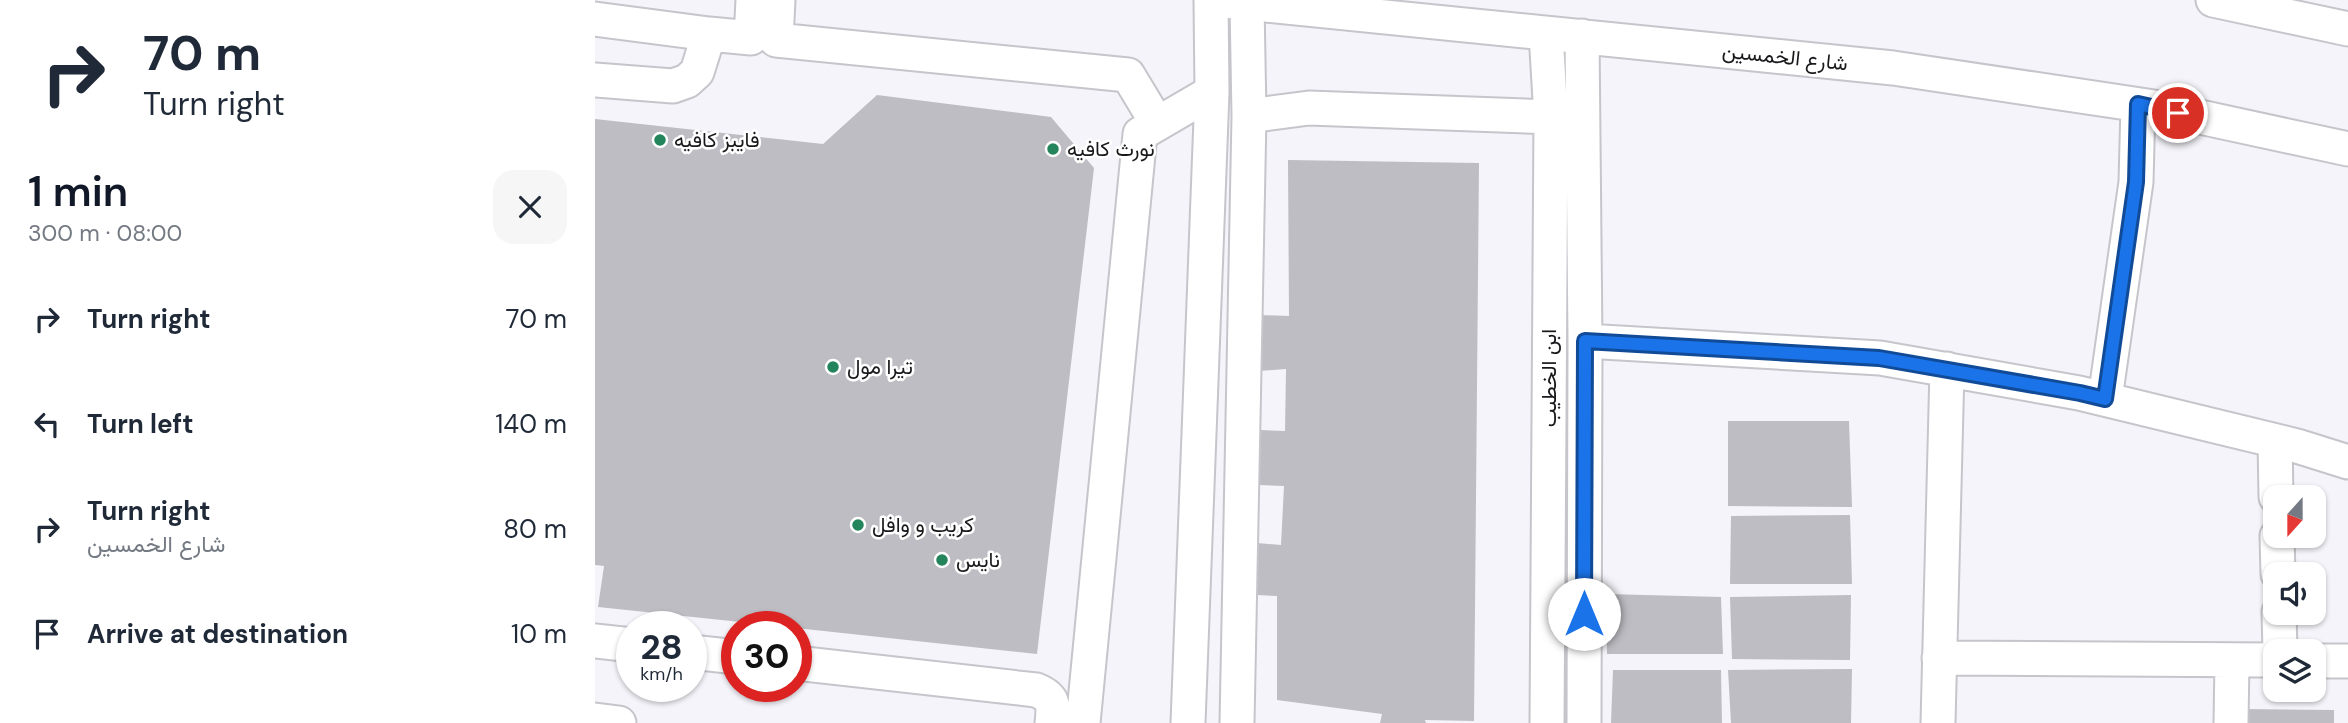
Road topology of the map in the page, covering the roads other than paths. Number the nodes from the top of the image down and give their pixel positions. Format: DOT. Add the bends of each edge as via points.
graph roads {
  1 [pos="753,0"];
  2 [pos="778,0"];
  3 [pos="2213,0"];
  4 [pos="1225,1"];
  5 [pos="595,19"];
  6 [pos="2348,29"];
  7 [pos="1546,33"];
  8 [pos="709,34"];
  9 [pos="1582,36"];
  10 [pos="764,39"];
  11 [pos="595,80"];
  12 [pos="1212,92"];
  13 [pos="2138,104"];
  14 [pos="1249,116"];
  15 [pos="1552,117"];
  16 [pos="1157,123"];
  17 [pos="2348,149"];
  18 [pos="1585,341"];
  19 [pos="1947,369"];
  20 [pos="2105,399"];
  21 [pos="2275,441"];
  22 [pos="2348,462"];
  23 [pos="2276,485"];
  24 [pos="595,641"];
  25 [pos="616,643"];
  26 [pos="1939,658"];
  27 [pos="2232,660"];
  28 [pos="2263,660"];
  29 [pos="2326,660"];
  30 [pos="2348,661"];
  31 [pos="812,665"];
  32 [pos="595,720"];
  33 [pos="619,723"];
  34 [pos="1052,723"];
  35 [pos="1083,723"];
  36 [pos="1188,723"];
  37 [pos="1237,723"];
  38 [pos="1547,723"];
  39 [pos="1584,723"];
  40 [pos="1938,723"];
  41 [pos="2231,723"];
  1 -- 10 [label="street"];
  2 -- 10 [label="street"];
  3 -- 6 [label="street"];
  4 -- 7 [label="street, شارع الخمسين"];
  4 -- 12 [label="street"];
  4 -- 14 [label="street"];
  5 -- 8 [label="street"];
  7 -- 9 [label="street, شارع الخمسين"];
  7 -- 15 [label="street, ابن الخطيب"];
  8 -- 10 [label="street"];
  8 -- 11 [label="street" via="697,72 687,81 673,86"];
  9 -- 13 [label="street, شارع الخمسين" via="1893,68"];
  9 -- 18 [label="street, ابن الخطيب"];
  10 -- 16 [label="street" via="1128,75"];
  12 -- 16 [label="street"];
  12 -- 36 [label="street"];
  13 -- 17 [label="street, شارع الخمسين"];
  13 -- 20 [label="street" via="2136,182"];
  14 -- 15 [label="street" via="1309,108"];
  14 -- 37 [label="street"];
  15 -- 38 [label="street, ابن الخطيب"];
  16 -- 35 [label="street" via="1140,134"];
  18 -- 19 [label="street" via="1879,358"];
  18 -- 39 [label="street, ابن الخطيب"];
  19 -- 20 [label="street"];
  19 -- 26 [label="street"];
  20 -- 21 [label="street"];
  21 -- 22 [label="street"];
  21 -- 23 [label="street"];
  24 -- 25 [label="street"];
  26 -- 27 [label="street"];
  26 -- 40 [label="street"];
  27 -- 28 [label="street"];
  27 -- 41 [label="street"];
  29 -- 30 [label="street"];
  31 -- 34 [label="street" via="1036,690 1047,694 1054,706"];
  32 -- 33 [label="street"];
}
